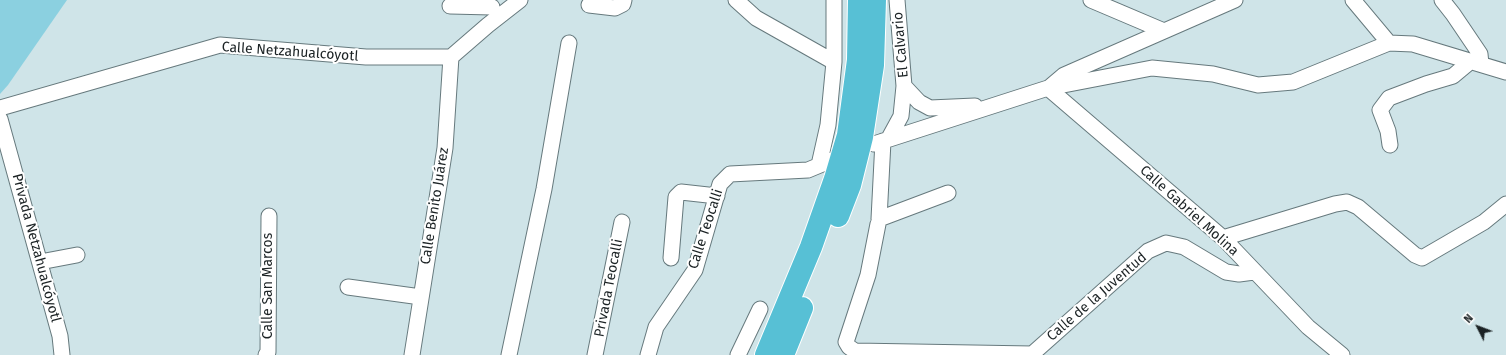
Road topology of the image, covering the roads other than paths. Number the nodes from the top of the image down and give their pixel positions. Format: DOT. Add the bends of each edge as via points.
graph roads {
  1 [pos="520,0"];
  2 [pos="624,0"];
  3 [pos="736,0"];
  4 [pos="834,0"];
  5 [pos="859,0"];
  6 [pos="875,0"];
  7 [pos="897,0"];
  8 [pos="1091,0"];
  9 [pos="1235,0"];
  10 [pos="1353,0"];
  11 [pos="1442,0"];
  12 [pos="495,4"];
  13 [pos="589,5"];
  14 [pos="450,6"];
  15 [pos="488,25"];
  16 [pos="1164,31"];
  17 [pos="569,43"];
  18 [pos="1389,44"];
  19 [pos="451,57"];
  20 [pos="834,62"];
  21 [pos="1476,63"];
  22 [pos="1506,72"];
  23 [pos="904,86"];
  24 [pos="1048,88"];
  25 [pos="996,105"];
  26 [pos="0,108"];
  27 [pos="0,119"];
  28 [pos="882,141"];
  29 [pos="1390,145"];
  30 [pos="948,193"];
  31 [pos="717,196"];
  32 [pos="1506,204"];
  33 [pos="269,216"];
  34 [pos="622,222"];
  35 [pos="878,224"];
  36 [pos="1223,238"];
  37 [pos="77,255"];
  38 [pos="671,258"];
  39 [pos="40,262"];
  40 [pos="1254,272"];
  41 [pos="348,287"];
  42 [pos="421,297"];
  43 [pos="760,309"];
  44 [pos="1031,354"];
  45 [pos="62,355"];
  46 [pos="266,355"];
  47 [pos="412,355"];
  48 [pos="509,355"];
  49 [pos="595,355"];
  50 [pos="648,355"];
  51 [pos="738,355"];
  52 [pos="766,355"];
  53 [pos="783,355"];
  54 [pos="1342,355"];
  1 -- 15 [label="street"];
  2 -- 13 [label="street" via="623,4 615,8"];
  3 -- 20 [label="street" via="756,18"];
  4 -- 20 [label="street"];
  5 -- 52 [label="highway" via="858,60 848,135 811,247"];
  6 -- 53 [label="highway" via="873,65 862,137 850,185"];
  7 -- 23 [label="street, El Calvario"];
  8 -- 16 [label="street"];
  9 -- 16 [label="street"];
  10 -- 18 [label="street"];
  11 -- 21 [label="street" via="1480,54"];
  12 -- 14 [label="street"];
  12 -- 15 [label="street"];
  15 -- 19 [label="street"];
  16 -- 24 [label="street" via="1064,75"];
  17 -- 48 [label="street" via="544,189"];
  18 -- 21 [label="street" via="1413,44"];
  18 -- 24 [label="street" via="1293,82 1258,85 1213,74 1152,68"];
  19 -- 26 [label="street, Calle Netzahualcóyotl" via="366,57 220,45"];
  19 -- 42 [label="street, Calle Benito Juárez" via="445,148"];
  20 -- 31 [label="street, Calle Teocalli" via="826,162 808,170 730,174 720,184"];
  21 -- 22 [label="street"];
  21 -- 29 [label="street" via="1453,76 1389,98 1380,110"];
  23 -- 25 [label="street, El Calvario" via="919,102 930,108"];
  23 -- 28 [label="street" via="901,116"];
  24 -- 25 [label="street"];
  24 -- 36 [label="street, Calle Gabriel Molina"];
  25 -- 28 [label="street"];
  27 -- 39 [label="street, Privada Netzahualcóyotl"];
  28 -- 30 [label="street" via="879,219"];
  31 -- 38 [label="street" via="681,192 676,197"];
  31 -- 50 [label="street, Calle Teocalli" via="695,270 656,327"];
  32 -- 36 [label="street" via="1484,222 1422,258 1415,255 1358,207 1346,202"];
  33 -- 46 [label="street, Calle San Marcos"];
  34 -- 49 [label="street, Privada Teocalli"];
  35 -- 44 [label="street" via="868,275 846,342 849,347 855,351"];
  36 -- 40 [label="street, Calle Gabriel Molina"];
  37 -- 39 [label="street"];
  39 -- 45 [label="street, Privada Netzahualcóyotl" via="60,336"];
  40 -- 44 [label="street, Calle de la Juventud" via="1226,272 1184,246 1166,243 1148,251"];
  40 -- 54 [label="street, Calle Gabriel Molina" via="1308,327"];
  41 -- 42 [label="street"];
  42 -- 47 [label="street, Calle Benito Juárez"];
  43 -- 51 [label="street"];
}
